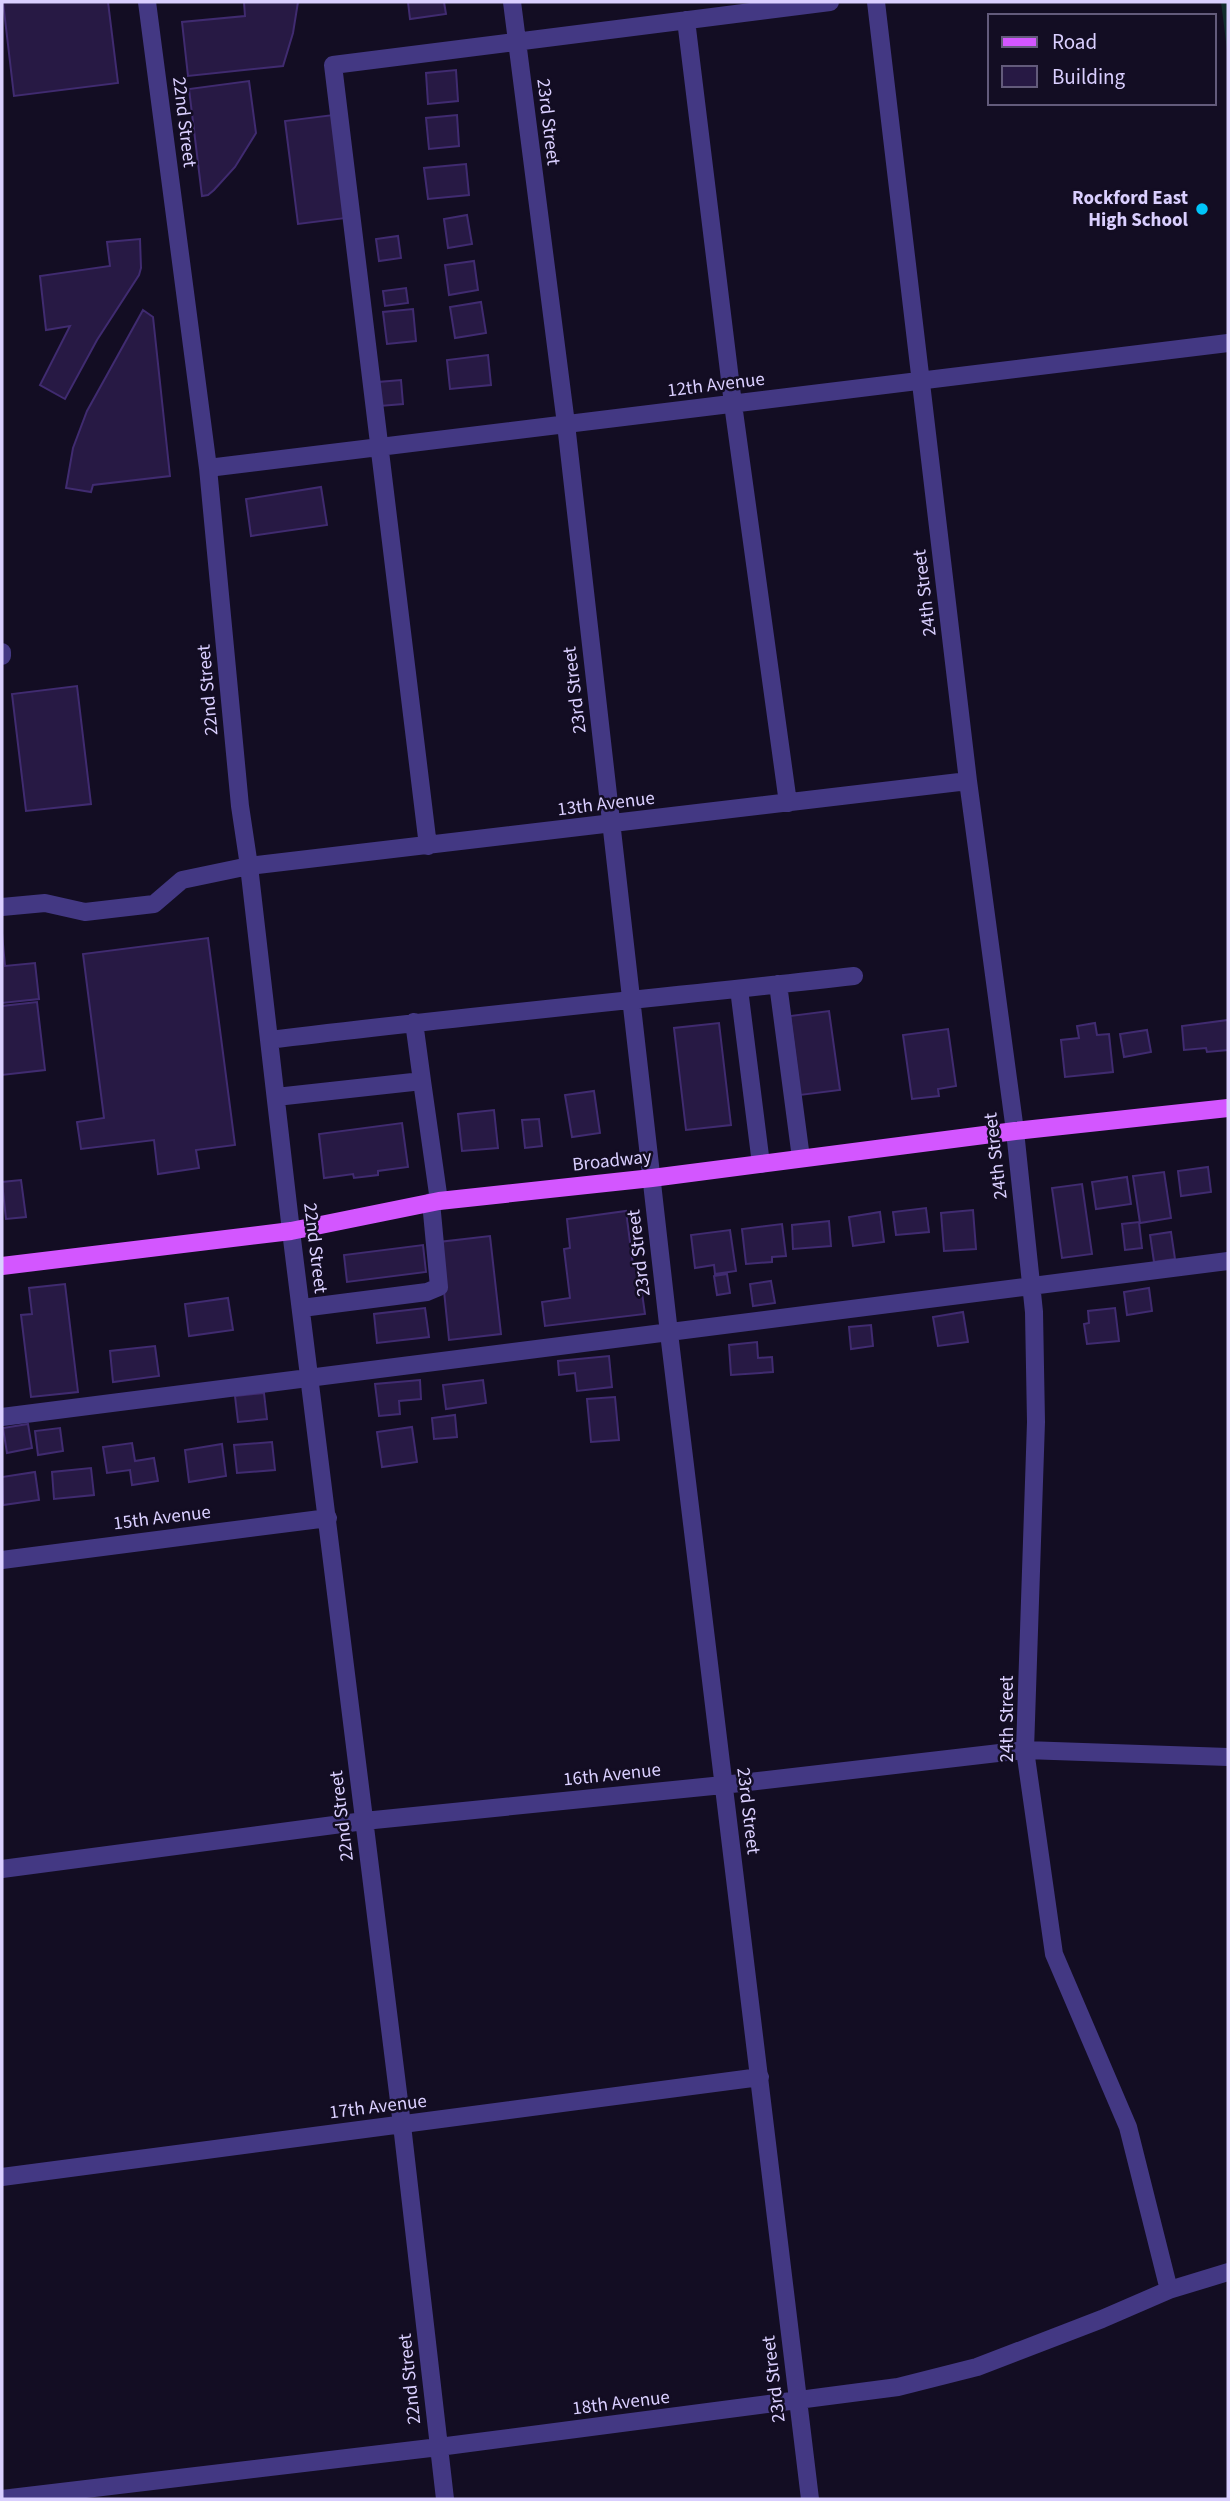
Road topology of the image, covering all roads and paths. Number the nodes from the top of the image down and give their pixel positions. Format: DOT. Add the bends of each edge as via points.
graph roads {
  1 [pos="147,2"];
  2 [pos="512,2"];
  3 [pos="830,2"];
  4 [pos="876,2"];
  5 [pos="686,20"];
  6 [pos="517,42"];
  7 [pos="1228,343"];
  8 [pos="921,382"];
  9 [pos="733,404"];
  10 [pos="566,424"];
  11 [pos="381,447"];
  12 [pos="208,468"];
  13 [pos="968,781"];
  14 [pos="788,803"];
  15 [pos="611,824"];
  16 [pos="428,846"];
  17 [pos="249,866"];
  18 [pos="2,907"];
  19 [pos="854,976"];
  20 [pos="778,984"];
  21 [pos="739,989"];
  22 [pos="632,1001"];
  23 [pos="414,1022"];
  24 [pos="269,1040"];
  25 [pos="422,1081"];
  26 [pos="276,1097"];
  27 [pos="1228,1108"];
  28 [pos="1015,1131"];
  29 [pos="801,1158"];
  30 [pos="761,1164"];
  31 [pos="652,1178"];
  32 [pos="435,1202"];
  33 [pos="291,1231"];
  34 [pos="1228,1261"];
  35 [pos="2,1266"];
  36 [pos="1032,1287"];
  37 [pos="302,1308"];
  38 [pos="669,1333"];
  39 [pos="310,1378"];
  40 [pos="2,1417"];
  41 [pos="328,1518"];
  42 [pos="2,1560"];
  43 [pos="1025,1750"];
  44 [pos="1228,1757"];
  45 [pos="723,1785"];
  46 [pos="364,1821"];
  47 [pos="2,1869"];
  48 [pos="760,2077"];
  49 [pos="402,2125"];
  50 [pos="2,2177"];
  51 [pos="1228,2272"];
  52 [pos="1169,2290"];
  53 [pos="798,2401"];
  54 [pos="439,2447"];
  55 [pos="2,2499"];
  56 [pos="445,2499"];
  57 [pos="810,2499"];
  1 -- 12 [label="street, 22nd Street"];
  2 -- 6 [label="street, 23rd Street"];
  3 -- 5 [label="street"];
  4 -- 8 [label="street, 24th Street"];
  5 -- 6 [label="street"];
  5 -- 9 [label="street"];
  6 -- 10 [label="street, 23rd Street"];
  6 -- 11 [label="street" via="333,65"];
  7 -- 8 [label="street, 12th Avenue"];
  8 -- 9 [label="street, 12th Avenue"];
  8 -- 13 [label="street, 24th Street"];
  9 -- 10 [label="street, 12th Avenue"];
  9 -- 14 [label="street"];
  10 -- 11 [label="street, 12th Avenue"];
  10 -- 15 [label="street, 23rd Street"];
  11 -- 12 [label="street, 12th Avenue"];
  11 -- 16 [label="street"];
  12 -- 17 [label="street, 22nd Street"];
  13 -- 14 [label="street, 13th Avenue"];
  13 -- 28 [label="street, 24th Street"];
  14 -- 15 [label="street, 13th Avenue"];
  15 -- 16 [label="street, 13th Avenue"];
  15 -- 22 [label="street, 23rd Street"];
  16 -- 17 [label="street, 13th Avenue"];
  17 -- 18 [label="street, 13th Avenue" via="182,880 154,904 85,912 45,903"];
  17 -- 24 [label="street, 22nd Street"];
  19 -- 20 [label="street"];
  20 -- 21 [label="street"];
  20 -- 29 [label="street"];
  21 -- 22 [label="street"];
  21 -- 30 [label="street"];
  22 -- 23 [label="street"];
  22 -- 31 [label="street, 23rd Street"];
  23 -- 24 [label="street"];
  23 -- 25 [label="street"];
  24 -- 26 [label="street, 22nd Street"];
  25 -- 26 [label="street"];
  25 -- 32 [label="street"];
  26 -- 33 [label="street, 22nd Street"];
  27 -- 28 [label="main road, Broadway"];
  28 -- 29 [label="main road, Broadway"];
  28 -- 36 [label="street, 24th Street"];
  29 -- 30 [label="main road, Broadway"];
  30 -- 31 [label="main road, Broadway"];
  31 -- 32 [label="main road, Broadway"];
  31 -- 38 [label="street, 23rd Street"];
  32 -- 33 [label="main road, Broadway"];
  32 -- 37 [label="street" via="439,1287"];
  33 -- 35 [label="main road, Broadway"];
  33 -- 37 [label="street, 22nd Street"];
  34 -- 36 [label="street"];
  36 -- 38 [label="street"];
  36 -- 43 [label="street, 24th Street" via="1036,1422"];
  37 -- 39 [label="street, 22nd Street"];
  38 -- 39 [label="street"];
  38 -- 45 [label="street, 23rd Street"];
  39 -- 40 [label="street"];
  39 -- 41 [label="street, 22nd Street"];
  41 -- 42 [label="street, 15th Avenue"];
  41 -- 46 [label="street, 22nd Street"];
  43 -- 44 [label="street, 16th Avenue"];
  43 -- 45 [label="street, 16th Avenue"];
  43 -- 52 [label="street, 24th Street" via="1054,1954 1128,2127"];
  45 -- 46 [label="street, 16th Avenue"];
  45 -- 48 [label="street, 23rd Street"];
  46 -- 47 [label="street, 16th Avenue"];
  46 -- 49 [label="street, 22nd Street"];
  48 -- 49 [label="street, 17th Avenue"];
  48 -- 53 [label="street, 23rd Street"];
  49 -- 50 [label="street, 17th Avenue"];
  49 -- 54 [label="street, 22nd Street"];
  51 -- 52 [label="street, 18th Avenue"];
  52 -- 53 [label="street, 18th Avenue" via="977,2367 898,2387"];
  53 -- 54 [label="street, 18th Avenue"];
  53 -- 57 [label="street, 23rd Street"];
  54 -- 55 [label="street, 18th Avenue"];
  54 -- 56 [label="street, 22nd Street"];
}
